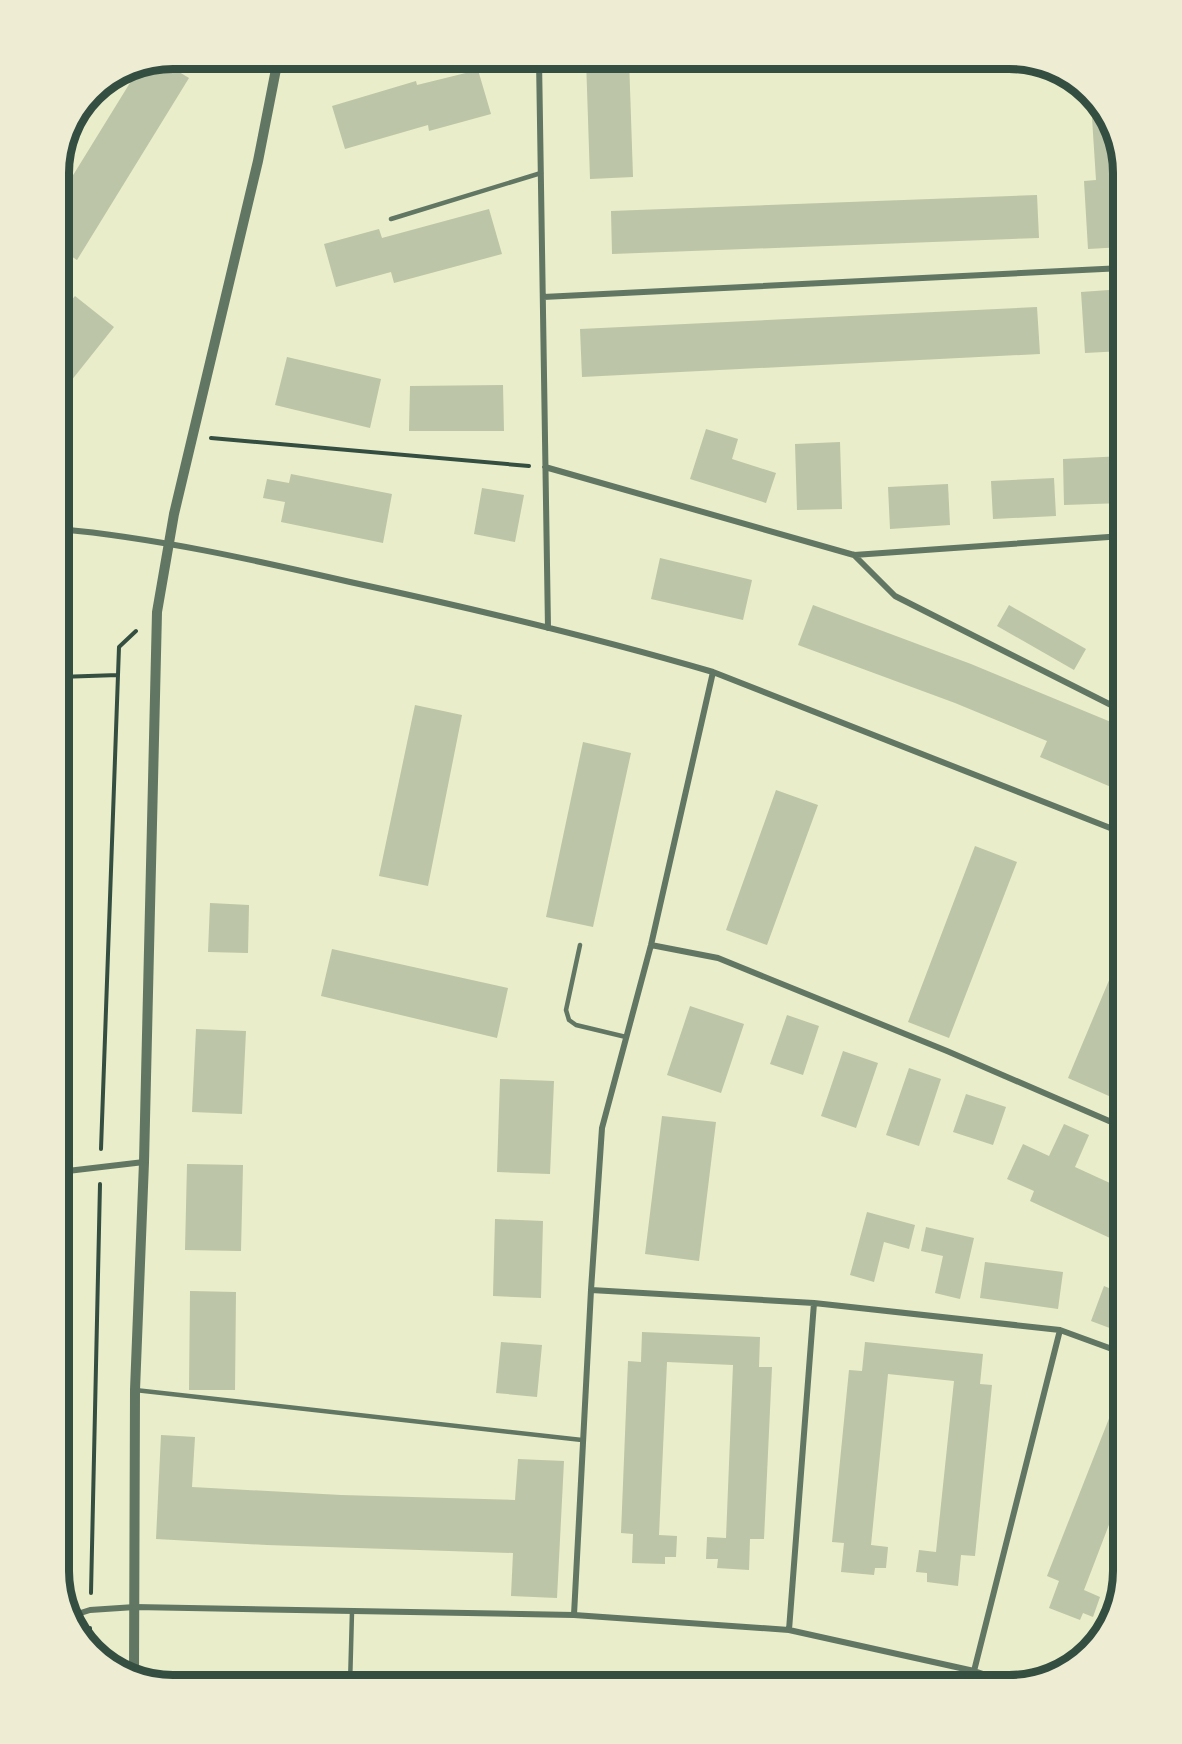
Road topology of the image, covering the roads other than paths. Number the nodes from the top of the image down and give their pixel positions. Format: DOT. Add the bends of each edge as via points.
graph roads {
  1 [pos="276,69"];
  2 [pos="539,69"];
  3 [pos="541,172"];
  4 [pos="391,219"];
  5 [pos="1113,269"];
  6 [pos="543,297"];
  7 [pos="545,467"];
  8 [pos="69,530"];
  9 [pos="1113,537"];
  10 [pos="167,544"];
  11 [pos="854,555"];
  12 [pos="548,628"];
  13 [pos="713,672"];
  14 [pos="1113,705"];
  15 [pos="1113,829"];
  16 [pos="580,945"];
  17 [pos="651,945"];
  18 [pos="626,1037"];
  19 [pos="1113,1122"];
  20 [pos="144,1162"];
  21 [pos="69,1171"];
  22 [pos="591,1290"];
  23 [pos="814,1303"];
  24 [pos="1060,1330"];
  25 [pos="1113,1349"];
  26 [pos="135,1390"];
  27 [pos="582,1440"];
  28 [pos="135,1607"];
  29 [pos="352,1612"];
  30 [pos="79,1614"];
  31 [pos="574,1615"];
  32 [pos="789,1630"];
  33 [pos="134,1667"];
  34 [pos="974,1671"];
  35 [pos="351,1675"];
  36 [pos="986,1675"];
  1 -- 10 [label="street" via="258,161"];
  2 -- 3 [label="street"];
  3 -- 4 [label="lane"];
  3 -- 6 [label="street"];
  5 -- 6 [label="street"];
  6 -- 7 [label="street"];
  7 -- 11 [label="street"];
  7 -- 12 [label="street"];
  8 -- 10 [label="street"];
  9 -- 11 [label="street"];
  10 -- 12 [label="street"];
  10 -- 20 [label="street" via="157,612"];
  11 -- 14 [label="street" via="895,596"];
  12 -- 13 [label="street"];
  13 -- 15 [label="street"];
  13 -- 17 [label="street"];
  16 -- 18 [label="lane" via="566,1010 569,1020"];
  17 -- 18 [label="street"];
  17 -- 19 [label="street" via="718,958"];
  18 -- 22 [label="street" via="602,1128"];
  20 -- 21 [label="street"];
  20 -- 26 [label="street"];
  22 -- 23 [label="street"];
  22 -- 27 [label="street"];
  23 -- 24 [label="street"];
  23 -- 32 [label="street"];
  24 -- 25 [label="street"];
  24 -- 34 [label="street"];
  26 -- 27 [label="lane"];
  26 -- 28 [label="street"];
  27 -- 31 [label="street"];
  28 -- 29 [label="street"];
  28 -- 30 [label="street"];
  28 -- 33 [label="street"];
  29 -- 31 [label="street"];
  29 -- 35 [label="lane"];
  31 -- 32 [label="street"];
  32 -- 34 [label="street"];
  34 -- 36 [label="street"];
}
